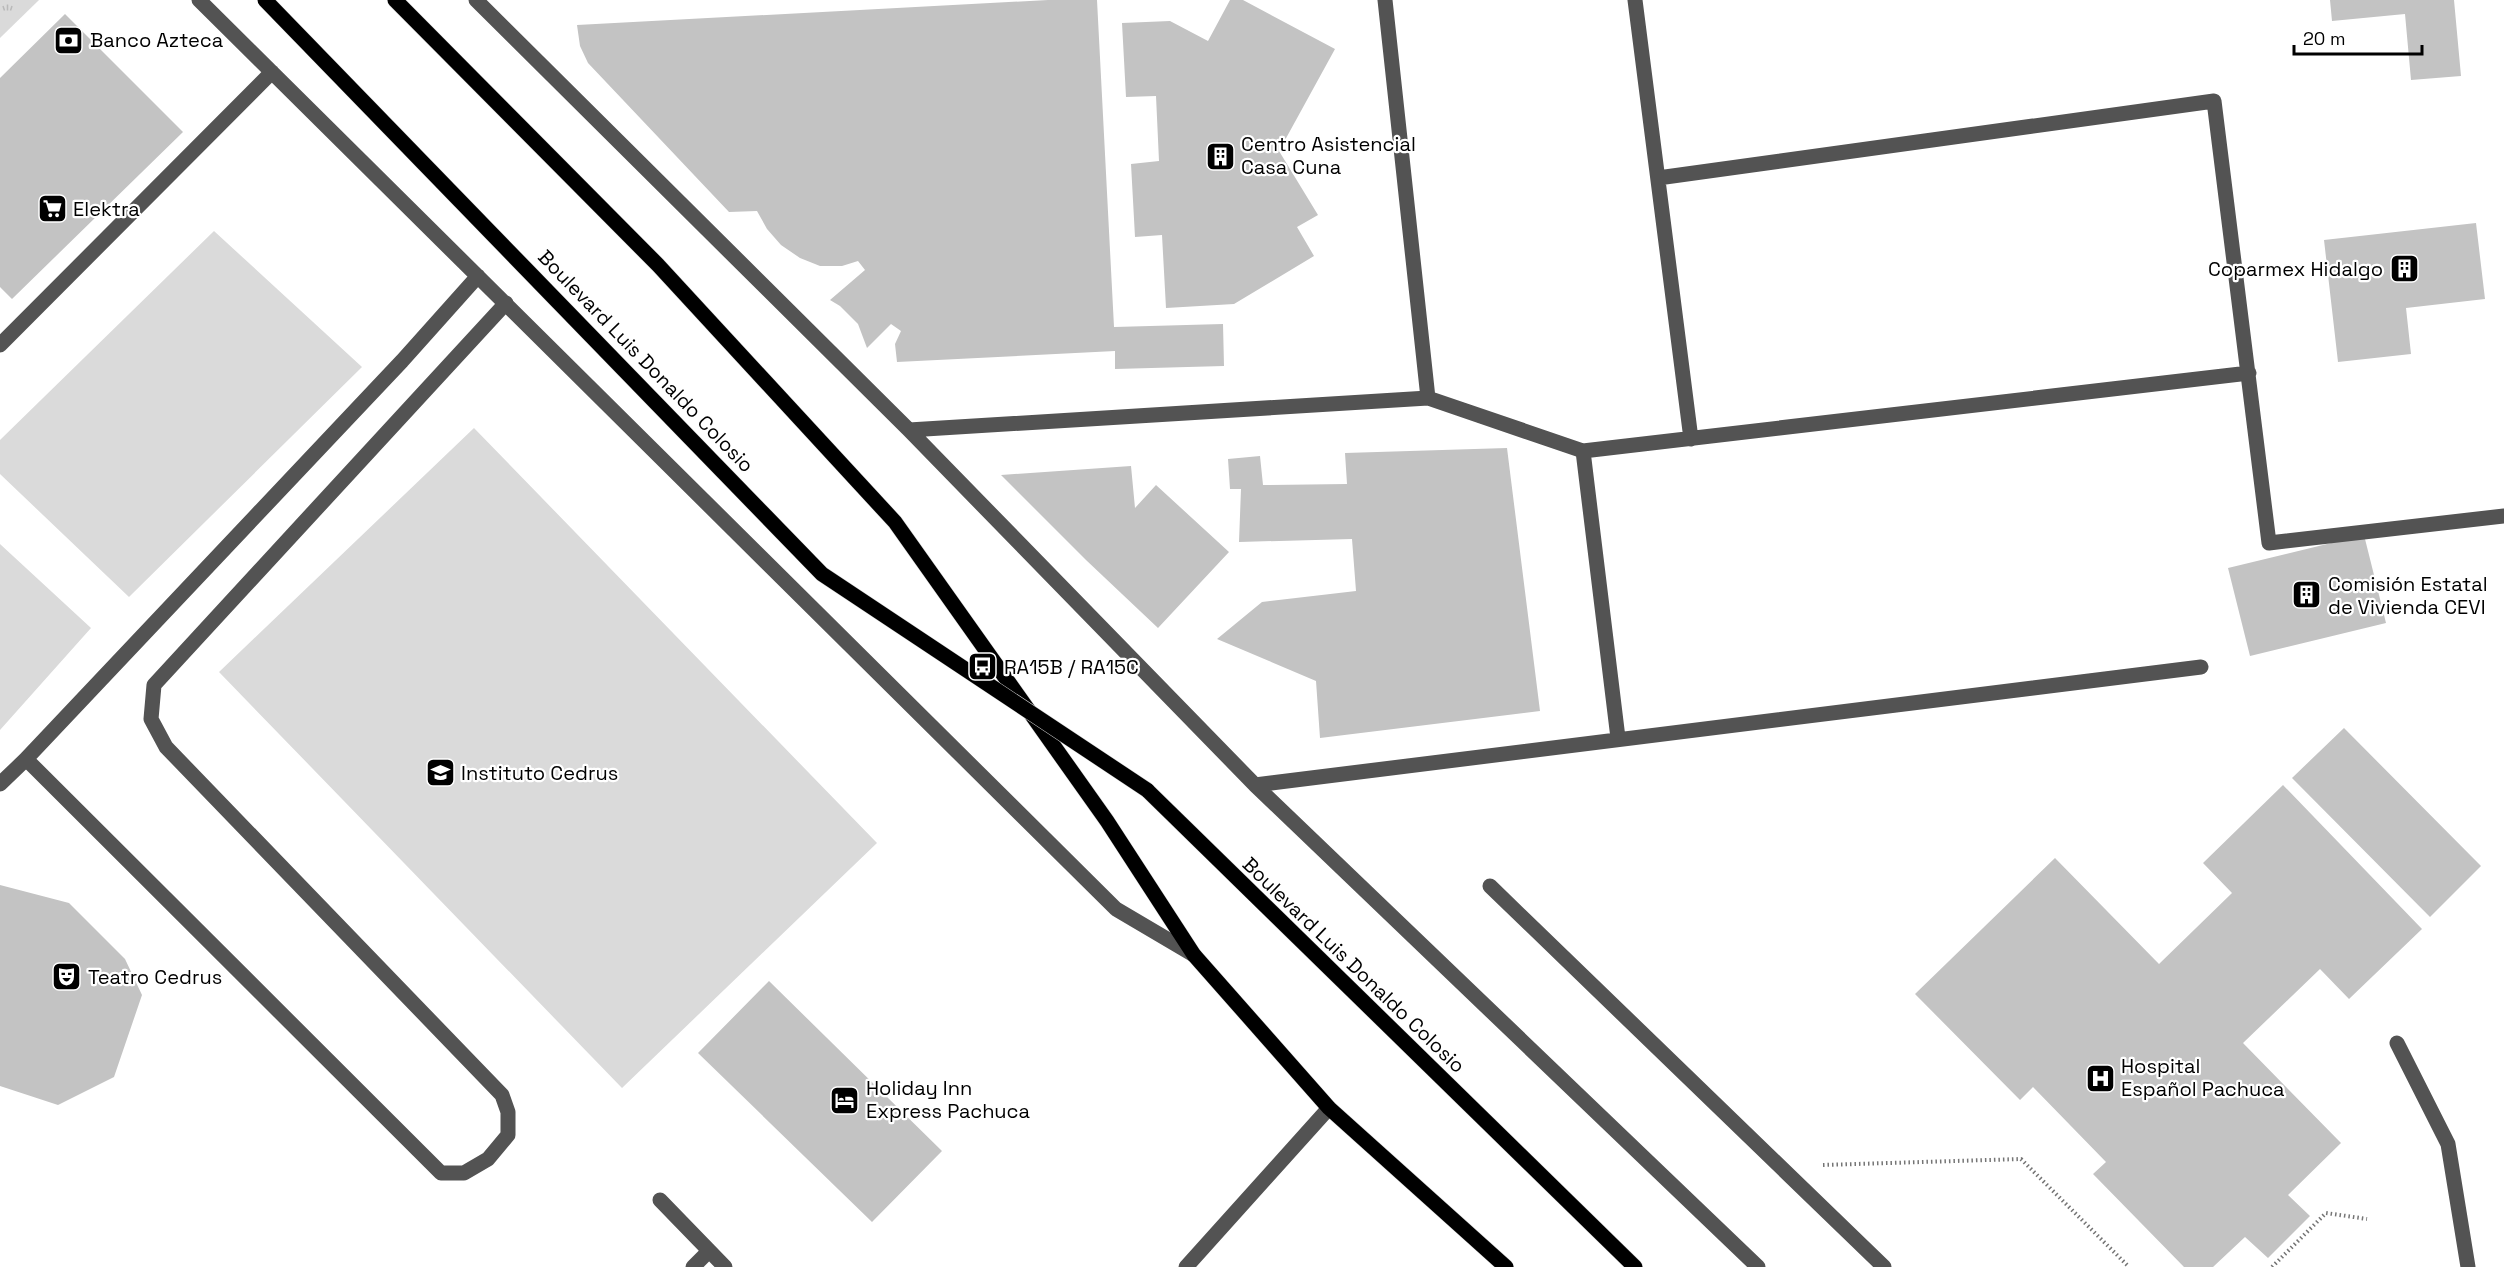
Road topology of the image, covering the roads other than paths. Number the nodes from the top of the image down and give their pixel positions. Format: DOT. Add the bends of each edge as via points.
graph roads {
  1 [pos="200,0"];
  2 [pos="266,0"];
  3 [pos="395,0"];
  4 [pos="476,0"];
  5 [pos="1385,0"];
  6 [pos="1635,0"];
  7 [pos="272,72"];
  8 [pos="1658,178"];
  9 [pos="478,276"];
  10 [pos="506,303"];
  11 [pos="0,345"];
  12 [pos="2249,373"];
  13 [pos="1428,398"];
  14 [pos="909,430"];
  15 [pos="1691,439"];
  16 [pos="1583,452"];
  17 [pos="2504,516"];
  18 [pos="2201,667"];
  19 [pos="1618,738"];
  20 [pos="26,759"];
  21 [pos="0,784"];
  22 [pos="1255,785"];
  23 [pos="1490,886"];
  24 [pos="1194,955"];
  25 [pos="2397,1043"];
  26 [pos="1329,1107"];
  27 [pos="660,1200"];
  28 [pos="709,1251"];
  29 [pos="693,1267"];
  30 [pos="725,1267"];
  31 [pos="1186,1267"];
  32 [pos="1506,1267"];
  33 [pos="1635,1267"];
  34 [pos="1758,1267"];
  35 [pos="1884,1267"];
  36 [pos="2468,1267"];
  1 -- 7 [label="street"];
  2 -- 33 [label="main road, Boulevard Luis Donaldo Colosio, bridge" via="822,574 1146,790"];
  3 -- 24 [label="main road, bridge" via="658,265 895,522 1107,821"];
  4 -- 14 [label="street"];
  5 -- 13 [label="street"];
  6 -- 8 [label="street"];
  7 -- 9 [label="street"];
  7 -- 11 [label="street"];
  8 -- 12 [label="street" via="2214,101"];
  8 -- 15 [label="street"];
  9 -- 10 [label="street"];
  9 -- 20 [label="street"];
  10 -- 20 [label="street" via="154,685 151,720 166,747 502,1095 508,1112 508,1135 488,1160 464,1173 441,1173"];
  10 -- 24 [label="street" via="1116,909"];
  12 -- 15 [label="street"];
  12 -- 17 [label="street" via="2269,543"];
  13 -- 14 [label="street"];
  13 -- 16 [label="street"];
  14 -- 22 [label="street"];
  15 -- 16 [label="street"];
  16 -- 19 [label="street"];
  18 -- 19 [label="street"];
  19 -- 22 [label="street"];
  20 -- 21 [label="street"];
  22 -- 34 [label="street"];
  23 -- 35 [label="street"];
  24 -- 26 [label="main road"];
  25 -- 36 [label="street" via="2448,1144"];
  26 -- 31 [label="street"];
  26 -- 32 [label="main road"];
  27 -- 28 [label="street"];
  28 -- 29 [label="street"];
  28 -- 30 [label="street"];
}
